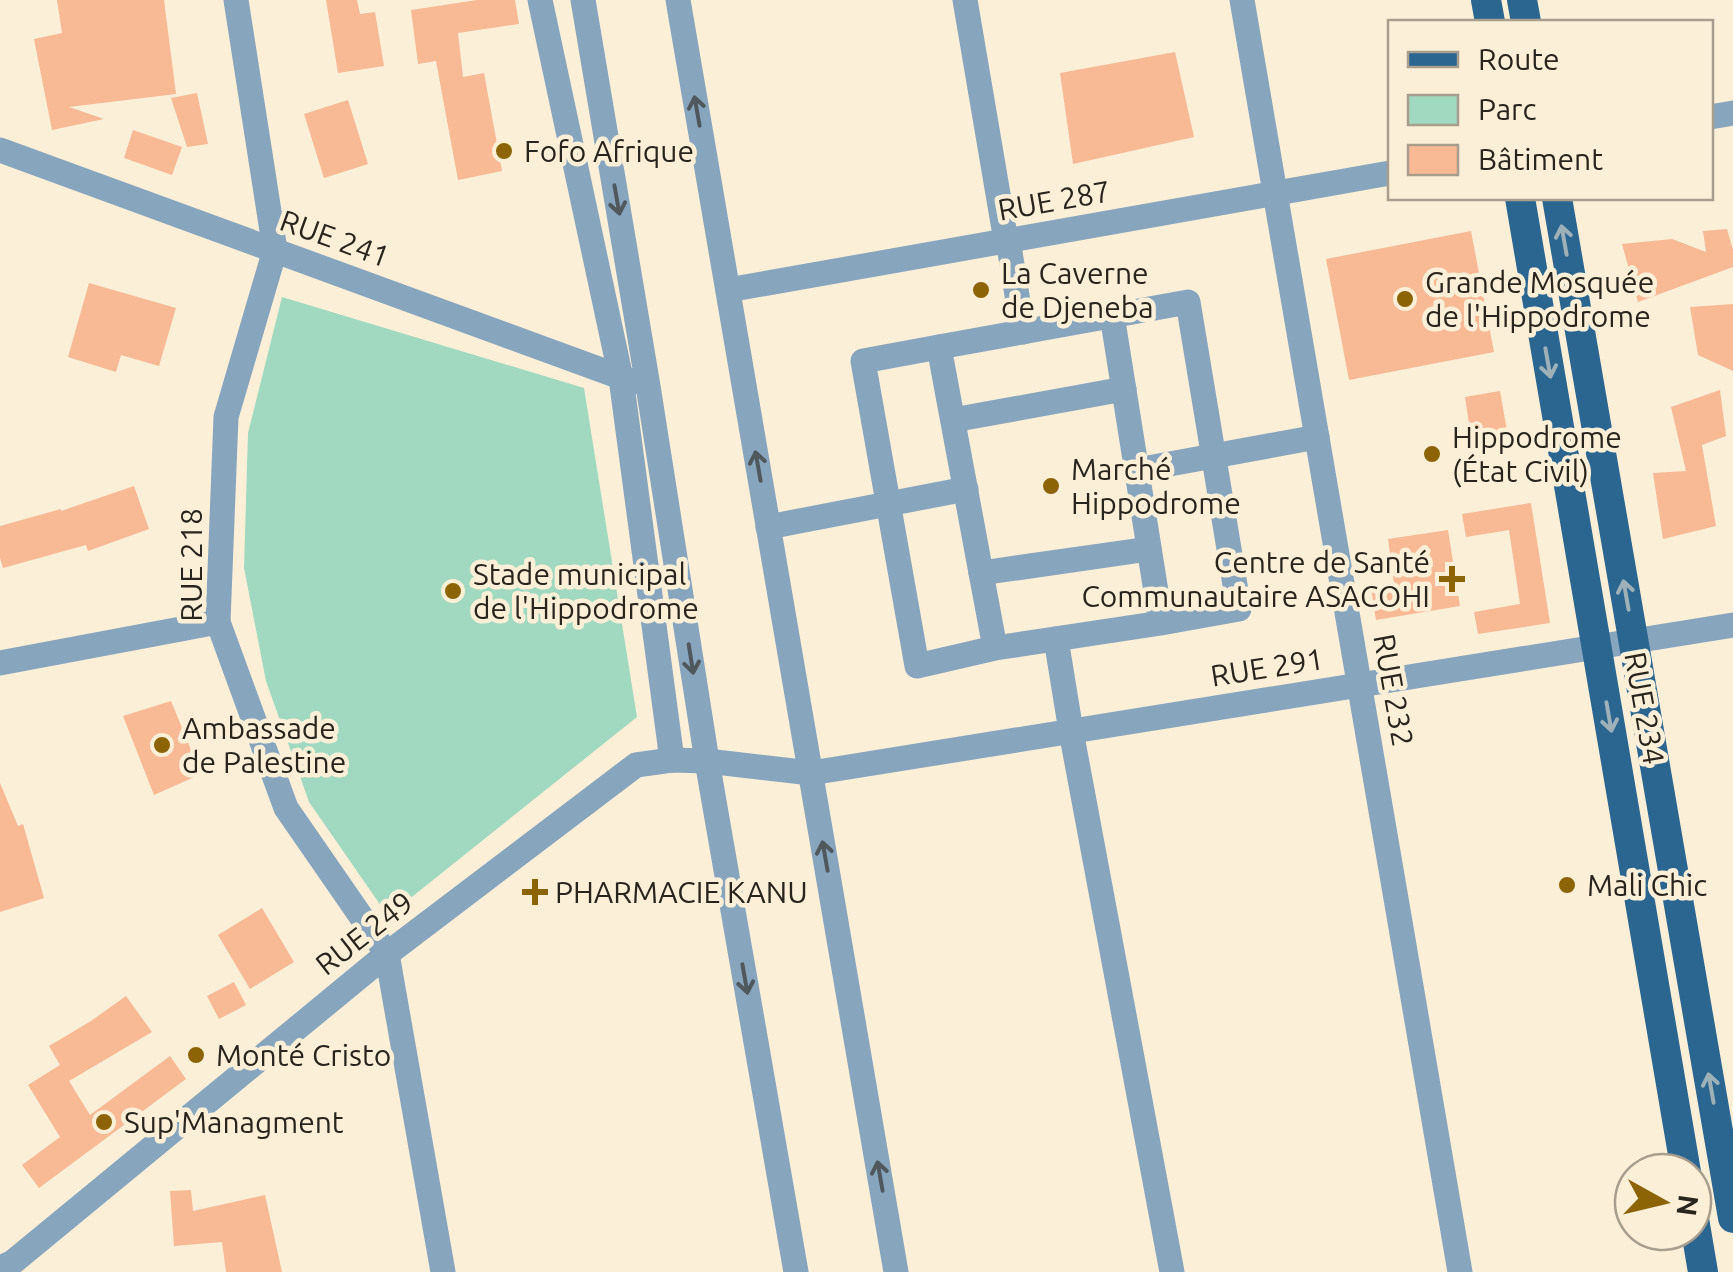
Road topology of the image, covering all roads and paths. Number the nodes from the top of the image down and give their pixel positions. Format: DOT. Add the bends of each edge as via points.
graph roads {
  1 [pos="236,0"];
  2 [pos="540,0"];
  3 [pos="583,0"];
  4 [pos="678,0"];
  5 [pos="965,0"];
  6 [pos="1242,0"];
  7 [pos="0,150"];
  8 [pos="1388,173"];
  9 [pos="1275,194"];
  10 [pos="1520,200"];
  11 [pos="1557,200"];
  12 [pos="1007,241"];
  13 [pos="276,250"];
  14 [pos="728,290"];
  15 [pos="1112,315"];
  16 [pos="1023,332"];
  17 [pos="939,347"];
  18 [pos="621,378"];
  19 [pos="648,386"];
  20 [pos="1124,389"];
  21 [pos="952,420"];
  22 [pos="1317,437"];
  23 [pos="1214,455"];
  24 [pos="1137,470"];
  25 [pos="966,489"];
  26 [pos="888,504"];
  27 [pos="768,527"];
  28 [pos="1150,549"];
  29 [pos="982,573"];
  30 [pos="218,622"];
  31 [pos="1162,623"];
  32 [pos="1733,625"];
  33 [pos="1056,639"];
  34 [pos="1634,641"];
  35 [pos="1597,647"];
  36 [pos="995,648"];
  37 [pos="0,663"];
  38 [pos="1360,685"];
  39 [pos="1071,732"];
  40 [pos="672,760"];
  41 [pos="708,760"];
  42 [pos="810,774"];
  43 [pos="387,954"];
  44 [pos="1683,1152"];
  45 [pos="1733,1218"];
  46 [pos="7,1261"];
  47 [pos="443,1272"];
  48 [pos="796,1272"];
  49 [pos="896,1272"];
  50 [pos="1172,1272"];
  51 [pos="1460,1272"];
  1 -- 13 [label="street, RUE 218"];
  2 -- 18 [label="street"];
  3 -- 19 [label="street, one-way"];
  14 -- 4 [label="street, one-way"];
  5 -- 12 [label="street"];
  6 -- 9 [label="street, RUE 232"];
  7 -- 13 [label="street, RUE 241"];
  8 -- 9 [label="street, RUE 287"];
  9 -- 12 [label="street, RUE 287"];
  9 -- 22 [label="street, RUE 232"];
  10 -- 35 [label="main road, RUE 234, one-way"];
  34 -- 11 [label="main road, RUE 234, one-way"];
  12 -- 14 [label="street, RUE 287"];
  12 -- 16 [label="street"];
  13 -- 18 [label="street, RUE 241"];
  13 -- 30 [label="street, RUE 218" via="226,417"];
  27 -- 14 [label="street, one-way"];
  15 -- 16 [label="street"];
  15 -- 20 [label="street"];
  15 -- 23 [label="street" via="1188,302"];
  16 -- 17 [label="street"];
  17 -- 21 [label="street"];
  17 -- 26 [label="street" via="863,361"];
  18 -- 19 [label="street, RUE 241"];
  18 -- 40 [label="street"];
  19 -- 41 [label="street, one-way"];
  20 -- 21 [label="street"];
  20 -- 24 [label="street"];
  21 -- 25 [label="street"];
  22 -- 23 [label="street"];
  22 -- 38 [label="street, RUE 232"];
  23 -- 24 [label="street"];
  23 -- 31 [label="street" via="1238,609"];
  24 -- 28 [label="street"];
  25 -- 26 [label="street"];
  25 -- 29 [label="street"];
  26 -- 27 [label="street"];
  26 -- 36 [label="street" via="917,666"];
  27 -- 42 [label="street"];
  28 -- 29 [label="street"];
  28 -- 31 [label="street"];
  29 -- 36 [label="street"];
  30 -- 37 [label="street"];
  30 -- 43 [label="street, RUE 218" via="286,808"];
  31 -- 33 [label="street"];
  32 -- 34 [label="street, RUE 291"];
  33 -- 36 [label="street"];
  33 -- 39 [label="street"];
  34 -- 35 [label="street, RUE 291"];
  45 -- 34 [label="main road, RUE 234, one-way"];
  35 -- 38 [label="street, RUE 291"];
  35 -- 44 [label="main road, RUE 234, one-way"];
  38 -- 39 [label="street, RUE 291"];
  38 -- 51 [label="street, RUE 232"];
  39 -- 42 [label="street, RUE 291"];
  39 -- 50 [label="street"];
  40 -- 41 [label="street, RUE 249"];
  40 -- 43 [label="street, RUE 249" via="636,765"];
  41 -- 42 [label="street, RUE 249"];
  41 -- 48 [label="street, one-way"];
  49 -- 42 [label="street, one-way"];
  43 -- 46 [label="street, RUE 249"];
  43 -- 47 [label="street, RUE 218"];
}
